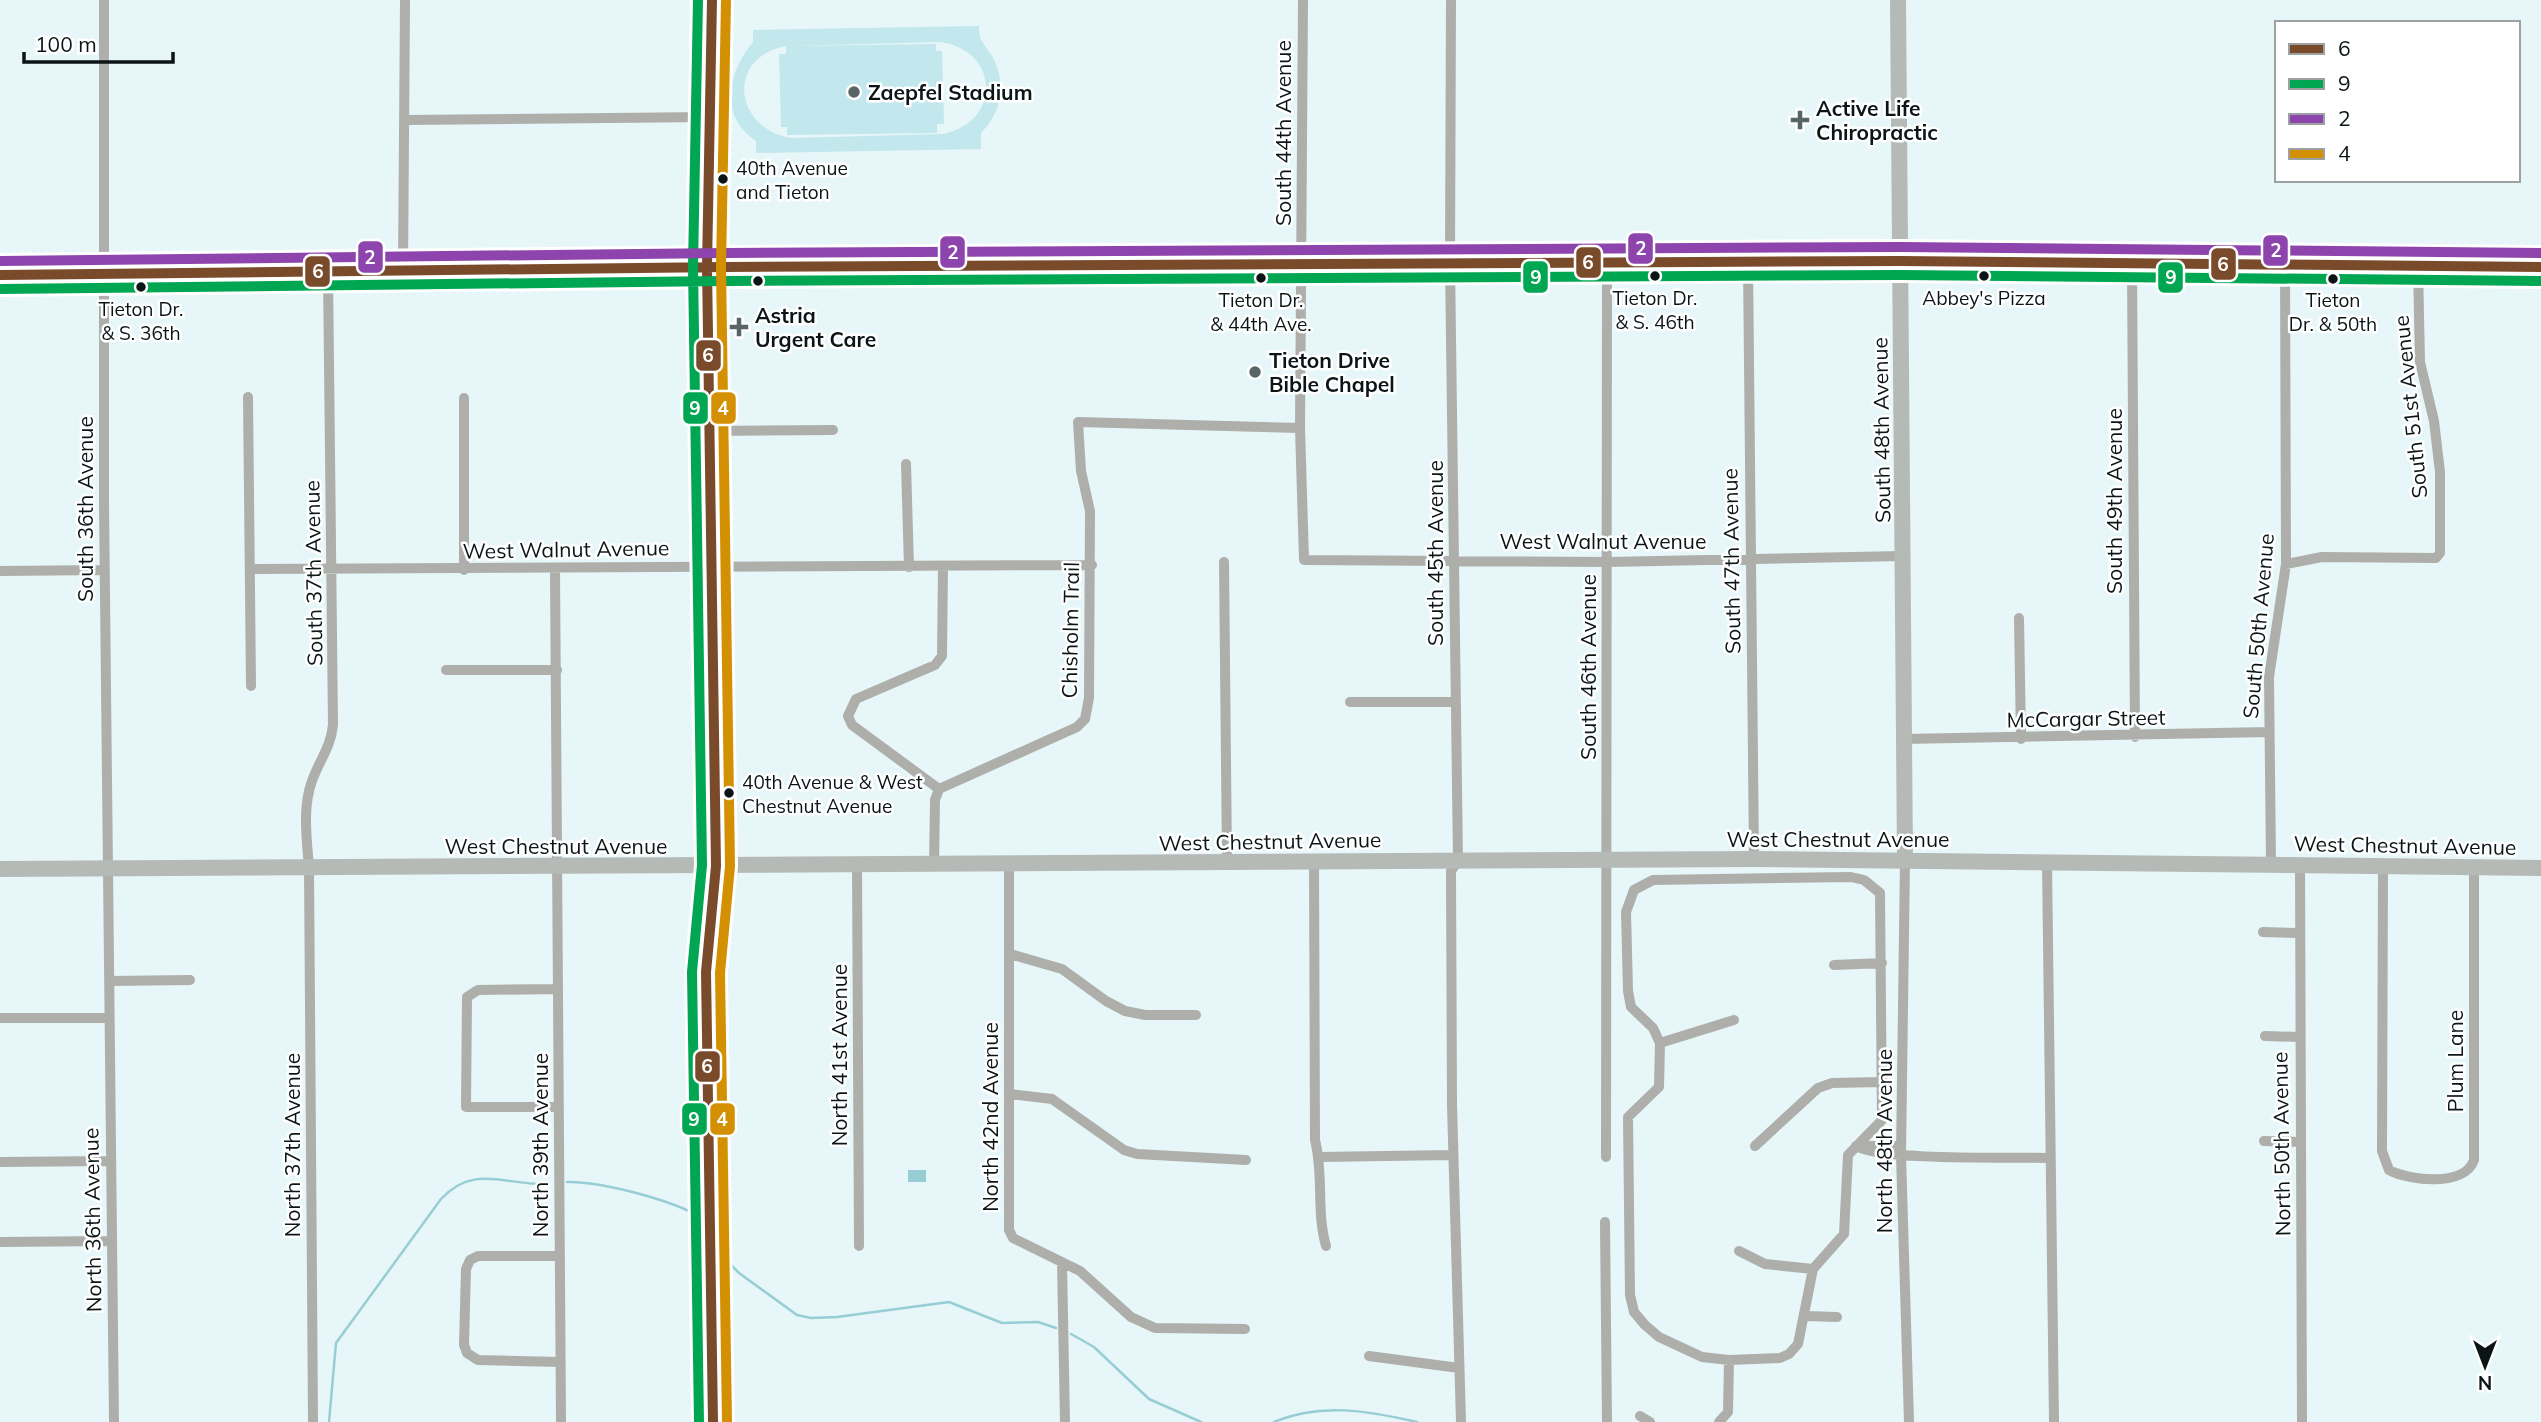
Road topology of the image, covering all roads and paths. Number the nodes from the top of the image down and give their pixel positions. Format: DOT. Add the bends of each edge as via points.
graph roads {
  1 [pos="104,0"];
  2 [pos="405,0"];
  3 [pos="712,0"];
  4 [pos="1303,0"];
  5 [pos="1451,0"];
  6 [pos="1898,0"];
  7 [pos="710,117"];
  8 [pos="405,120"];
  9 [pos="1900,261"];
  10 [pos="1748,262"];
  11 [pos="1450,263"];
  12 [pos="1607,263"];
  13 [pos="1301,264"];
  14 [pos="2132,265"];
  15 [pos="2285,265"];
  16 [pos="707,267"];
  17 [pos="2418,267"];
  18 [pos="2541,267"];
  19 [pos="403,272"];
  20 [pos="328,273"];
  21 [pos="0,275"];
  22 [pos="103,275"];
  23 [pos="248,397"];
  24 [pos="464,398"];
  25 [pos="1300,428"];
  26 [pos="833,430"];
  27 [pos="711,431"];
  28 [pos="906,464"];
  29 [pos="1903,556"];
  30 [pos="1750,559"];
  31 [pos="1304,560"];
  32 [pos="1454,560"];
  33 [pos="1224,562"];
  34 [pos="1608,562"];
  35 [pos="2286,564"];
  36 [pos="1091,565"];
  37 [pos="714,567"];
  38 [pos="909,567"];
  39 [pos="943,567"];
  40 [pos="251,569"];
  41 [pos="333,569"];
  42 [pos="555,569"];
  43 [pos="105,570"];
  44 [pos="464,570"];
  45 [pos="0,571"];
  46 [pos="2020,618"];
  47 [pos="446,670"];
  48 [pos="557,670"];
  49 [pos="251,686"];
  50 [pos="1350,702"];
  51 [pos="1455,702"];
  52 [pos="2269,732"];
  53 [pos="2135,737"];
  54 [pos="2021,738"];
  55 [pos="1904,739"];
  56 [pos="939,789"];
  57 [pos="1754,859"];
  58 [pos="1905,860"];
  59 [pos="1458,861"];
  60 [pos="1227,862"];
  61 [pos="1314,862"];
  62 [pos="1606,862"];
  63 [pos="2047,862"];
  64 [pos="857,864"];
  65 [pos="2271,864"];
  66 [pos="1009,865"];
  67 [pos="2300,865"];
  68 [pos="716,866"];
  69 [pos="934,866"];
  70 [pos="2383,866"];
  71 [pos="2474,867"];
  72 [pos="309,868"];
  73 [pos="558,868"];
  74 [pos="2541,868"];
  75 [pos="0,869"];
  76 [pos="107,869"];
  77 [pos="2263,932"];
  78 [pos="2299,933"];
  79 [pos="1010,954"];
  80 [pos="1882,963"];
  81 [pos="1834,965"];
  82 [pos="190,980"];
  83 [pos="109,981"];
  84 [pos="558,989"];
  85 [pos="1196,1014"];
  86 [pos="0,1018"];
  87 [pos="109,1018"];
  88 [pos="1734,1020"];
  89 [pos="2264,1036"];
  90 [pos="2299,1037"];
  91 [pos="1660,1042"];
  92 [pos="1882,1082"];
  93 [pos="1010,1094"];
  94 [pos="559,1107"];
  95 [pos="2264,1142"];
  96 [pos="2301,1142"];
  97 [pos="1755,1146"];
  98 [pos="1856,1146"];
  99 [pos="1901,1150"];
  100 [pos="1453,1155"];
  101 [pos="1319,1157"];
  102 [pos="1606,1157"];
  103 [pos="2050,1158"];
  104 [pos="1246,1160"];
  105 [pos="110,1161"];
  106 [pos="0,1162"];
  107 [pos="1605,1222"];
  108 [pos="111,1241"];
  109 [pos="0,1242"];
  110 [pos="859,1246"];
  111 [pos="1326,1246"];
  112 [pos="1606,1247"];
  113 [pos="1627,1247"];
  114 [pos="1739,1251"];
  115 [pos="559,1256"];
  116 [pos="1062,1262"];
  117 [pos="1813,1269"];
  118 [pos="1806,1316"];
  119 [pos="1837,1317"];
  120 [pos="1245,1328"];
  121 [pos="1369,1356"];
  122 [pos="1729,1360"];
  123 [pos="560,1362"];
  124 [pos="1459,1368"];
  125 [pos="114,1422"];
  126 [pos="313,1422"];
  127 [pos="561,1422"];
  128 [pos="713,1422"];
  129 [pos="1065,1422"];
  130 [pos="1461,1422"];
  131 [pos="1607,1422"];
  132 [pos="1719,1422"];
  133 [pos="1909,1422"];
  134 [pos="2054,1422"];
  135 [pos="2302,1422"];
  1 -- 22 [label="street, South 36th Avenue"];
  2 -- 8 [label="street"];
  3 -- 7 [label="main road"];
  4 -- 13 [label="street, South 44th Avenue"];
  5 -- 11 [label="street, South 45th Avenue"];
  6 -- 9 [label="street, South 48th Avenue"];
  7 -- 8 [label="street"];
  7 -- 16 [label="main road"];
  8 -- 19 [label="street"];
  9 -- 10 [label="street"];
  9 -- 14 [label="street"];
  9 -- 29 [label="street, South 48th Avenue"];
  10 -- 12 [label="street"];
  10 -- 30 [label="street, South 47th Avenue"];
  11 -- 12 [label="street"];
  11 -- 13 [label="street"];
  11 -- 32 [label="street, South 45th Avenue"];
  12 -- 34 [label="street, South 46th Avenue"];
  13 -- 16 [label="street"];
  13 -- 25 [label="street, South 44th Avenue"];
  14 -- 15 [label="street"];
  14 -- 53 [label="street, South 49th Avenue"];
  15 -- 17 [label="street"];
  15 -- 35 [label="street, South 50th Avenue"];
  16 -- 19 [label="street"];
  16 -- 27 [label="main road"];
  17 -- 18 [label="street"];
  17 -- 35 [label="street, South 51st Avenue" via="2420,362 2440,472 2440,554 2436,558 2322,557"];
  19 -- 20 [label="street"];
  20 -- 22 [label="street"];
  20 -- 41 [label="street, South 37th Avenue"];
  21 -- 22 [label="street"];
  22 -- 43 [label="street, South 36th Avenue"];
  23 -- 40 [label="street"];
  24 -- 44 [label="street"];
  25 -- 31 [label="street, South 44th Avenue"];
  25 -- 36 [label="street, Chisholm Trail" via="1078,422 1081,471 1090,511"];
  26 -- 27 [label="street"];
  27 -- 37 [label="main road"];
  28 -- 38 [label="street"];
  29 -- 30 [label="street, West Walnut Avenue"];
  29 -- 55 [label="street, South 48th Avenue"];
  30 -- 34 [label="street, West Walnut Avenue"];
  30 -- 57 [label="street, South 47th Avenue"];
  31 -- 32 [label="street, West Walnut Avenue"];
  32 -- 34 [label="street, West Walnut Avenue"];
  32 -- 51 [label="street, South 45th Avenue"];
  33 -- 60 [label="street"];
  34 -- 62 [label="street, South 46th Avenue"];
  35 -- 52 [label="street, South 50th Avenue" via="2269,677"];
  36 -- 39 [label="street, West Walnut Avenue"];
  36 -- 56 [label="street, Chisholm Trail" via="1086,719"];
  37 -- 38 [label="street, West Walnut Avenue"];
  37 -- 42 [label="street, West Walnut Avenue"];
  37 -- 68 [label="main road"];
  38 -- 39 [label="street, West Walnut Avenue"];
  39 -- 56 [label="street" via="942,656 934,666 856,699 848,716 852,725"];
  40 -- 41 [label="street, West Walnut Avenue"];
  40 -- 49 [label="street"];
  41 -- 44 [label="street, West Walnut Avenue"];
  41 -- 72 [label="street, South 37th Avenue" via="332,739 308,792"];
  42 -- 44 [label="street, West Walnut Avenue"];
  42 -- 48 [label="street, North 39th Avenue"];
  43 -- 45 [label="street"];
  43 -- 76 [label="street, South 36th Avenue"];
  46 -- 54 [label="street"];
  47 -- 48 [label="street"];
  48 -- 73 [label="street, North 39th Avenue"];
  50 -- 51 [label="street"];
  51 -- 59 [label="street, South 45th Avenue"];
  52 -- 53 [label="street, McCargar Street"];
  52 -- 65 [label="street, South 50th Avenue"];
  53 -- 54 [label="street, McCargar Street"];
  54 -- 55 [label="street, McCargar Street"];
  55 -- 58 [label="street, South 48th Avenue"];
  56 -- 69 [label="street"];
  57 -- 58 [label="street, West Chestnut Avenue"];
  57 -- 62 [label="street, West Chestnut Avenue"];
  58 -- 63 [label="street, West Chestnut Avenue"];
  58 -- 99 [label="street, North 48th Avenue"];
  59 -- 61 [label="street, West Chestnut Avenue"];
  59 -- 62 [label="street, West Chestnut Avenue"];
  59 -- 100 [label="street, South 45th Avenue" via="1451,871"];
  60 -- 61 [label="street, West Chestnut Avenue"];
  60 -- 66 [label="street, West Chestnut Avenue"];
  61 -- 101 [label="street"];
  62 -- 102 [label="street, South 46th Avenue"];
  63 -- 65 [label="street, West Chestnut Avenue"];
  63 -- 103 [label="street"];
  64 -- 68 [label="street, West Chestnut Avenue"];
  64 -- 69 [label="street, West Chestnut Avenue"];
  64 -- 110 [label="street, North 41st Avenue"];
  65 -- 67 [label="street, West Chestnut Avenue"];
  66 -- 69 [label="street, West Chestnut Avenue"];
  66 -- 79 [label="street, North 42nd Avenue"];
  67 -- 70 [label="street, West Chestnut Avenue"];
  67 -- 78 [label="street, North 50th Avenue"];
  68 -- 73 [label="street, West Chestnut Avenue"];
  68 -- 128 [label="main road" via="706,972"];
  70 -- 71 [label="street, West Chestnut Avenue"];
  70 -- 71 [label="street, Plum Lane" via="2382,1151 2389,1170 2406,1177 2451,1177 2468,1171 2474,1160"];
  71 -- 74 [label="street, West Chestnut Avenue"];
  72 -- 73 [label="street, West Chestnut Avenue"];
  72 -- 76 [label="street, West Chestnut Avenue"];
  72 -- 126 [label="street, North 37th Avenue"];
  73 -- 84 [label="street, North 39th Avenue"];
  75 -- 76 [label="street, West Chestnut Avenue"];
  76 -- 83 [label="street, South 36th Avenue"];
  77 -- 78 [label="street"];
  78 -- 90 [label="street, North 50th Avenue"];
  79 -- 85 [label="street" via="1062,969 1125,1011"];
  79 -- 93 [label="street, North 42nd Avenue"];
  80 -- 81 [label="street"];
  80 -- 91 [label="street" via="1880,893 1864,880 1653,880 1634,890 1626,912 1628,991 1632,1007"];
  80 -- 92 [label="street"];
  82 -- 83 [label="street"];
  83 -- 87 [label="street, South 36th Avenue"];
  84 -- 94 [label="street, North 39th Avenue"];
  84 -- 94 [label="street" via="478,990 465,1002 466,1107"];
  86 -- 87 [label="street"];
  87 -- 105 [label="street, North 36th Avenue"];
  88 -- 91 [label="street"];
  89 -- 90 [label="street"];
  90 -- 96 [label="street, North 50th Avenue"];
  91 -- 113 [label="street" via="1659,1087 1628,1117"];
  92 -- 97 [label="street" via="1832,1083 1818,1088"];
  92 -- 98 [label="street" via="1882,1120"];
  93 -- 104 [label="street" via="1052,1098 1124,1150 1137,1154"];
  93 -- 116 [label="street, North 42nd Avenue" via="1009,1230 1013,1238"];
  94 -- 115 [label="street, North 39th Avenue"];
  95 -- 96 [label="street"];
  96 -- 135 [label="street, North 50th Avenue"];
  98 -- 99 [label="street"];
  98 -- 117 [label="street" via="1846,1162 1844,1234"];
  99 -- 103 [label="street"];
  99 -- 133 [label="street, North 48th Avenue"];
  100 -- 101 [label="street"];
  100 -- 124 [label="street, South 45th Avenue"];
  101 -- 111 [label="street" via="1320,1226"];
  103 -- 134 [label="street"];
  105 -- 106 [label="street"];
  105 -- 108 [label="street, North 36th Avenue"];
  107 -- 112 [label="street"];
  108 -- 109 [label="street"];
  108 -- 125 [label="street, North 36th Avenue"];
  112 -- 113 [label="street"];
  112 -- 131 [label="street"];
  113 -- 122 [label="street" via="1630,1295 1634,1312 1645,1325 1702,1357"];
  114 -- 117 [label="street" via="1765,1264"];
  115 -- 123 [label="street, North 39th Avenue"];
  115 -- 123 [label="street" via="478,1256 470,1260 464,1345 478,1360"];
  116 -- 120 [label="street" via="1080,1271 1131,1317 1155,1328"];
  116 -- 129 [label="street"];
  117 -- 118 [label="street"];
  118 -- 119 [label="street"];
  118 -- 122 [label="street" via="1798,1344 1789,1354"];
  121 -- 124 [label="street"];
  122 -- 132 [label="street" via="1728,1412"];
  123 -- 127 [label="street, North 39th Avenue"];
  124 -- 130 [label="street, South 45th Avenue"];
}
